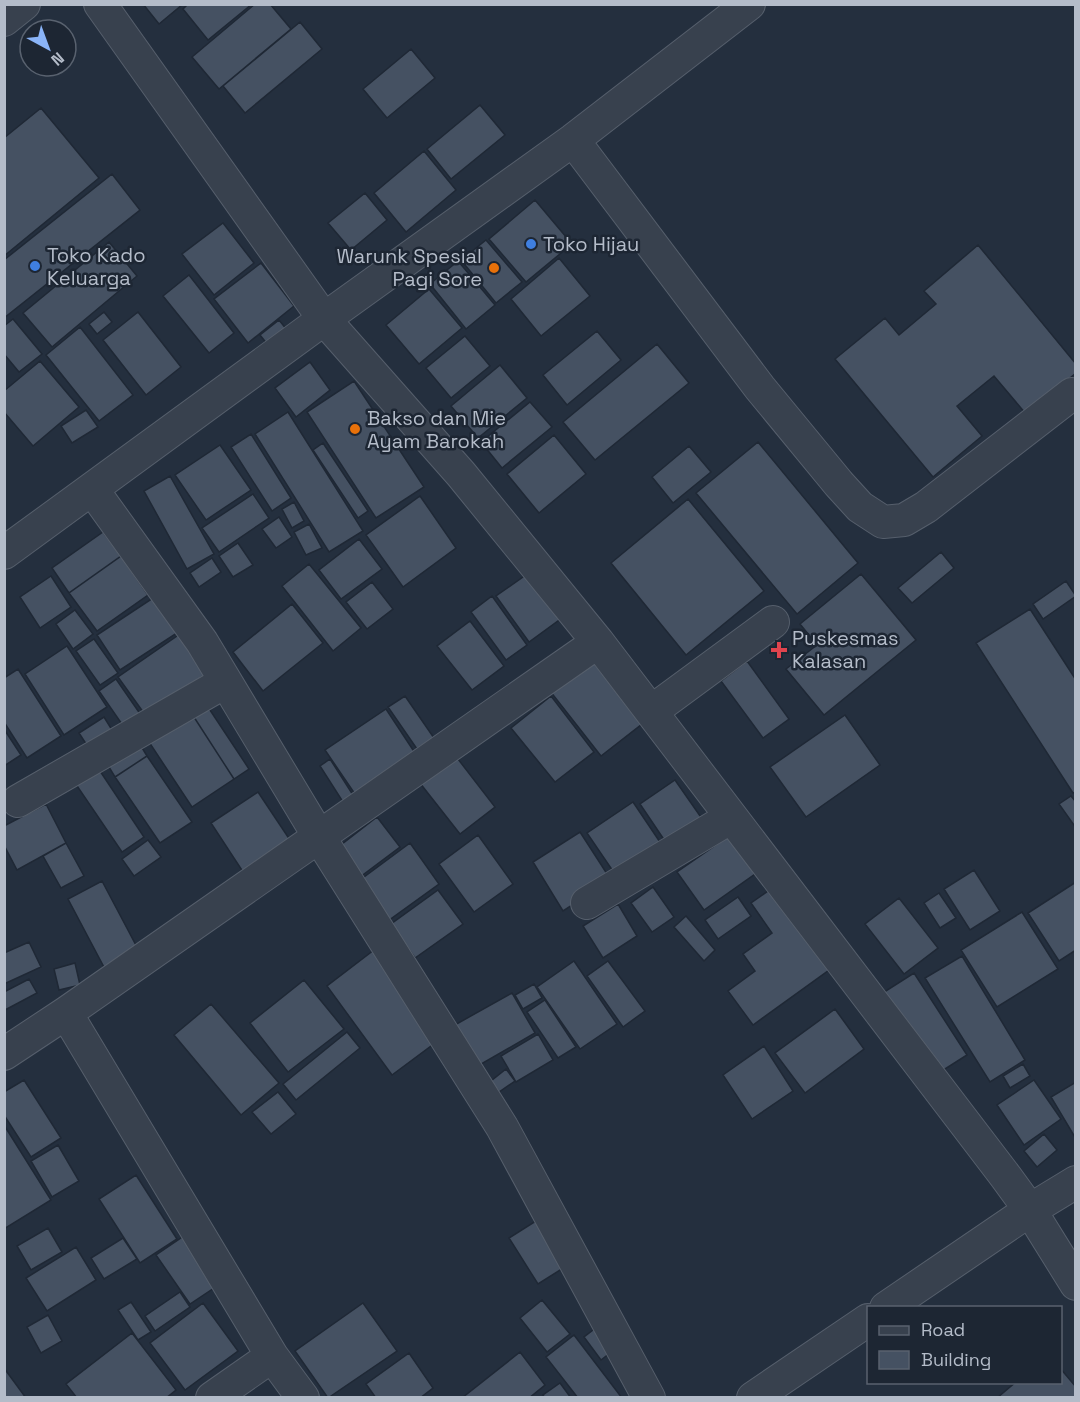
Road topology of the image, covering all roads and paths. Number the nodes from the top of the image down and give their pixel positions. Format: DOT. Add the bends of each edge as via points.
graph roads {
  1 [pos="24,4"];
  2 [pos="100,4"];
  3 [pos="749,4"];
  4 [pos="4,20"];
  5 [pos="573,140"];
  6 [pos="324,319"];
  7 [pos="1071,394"];
  8 [pos="92,489"];
  9 [pos="4,553"];
  10 [pos="773,622"];
  11 [pos="598,642"];
  12 [pos="225,682"];
  13 [pos="652,711"];
  14 [pos="18,801"];
  15 [pos="730,818"];
  16 [pos="318,835"];
  17 [pos="586,903"];
  18 [pos="66,1013"];
  19 [pos="4,1054"];
  20 [pos="1076,1182"];
  21 [pos="1030,1210"];
  22 [pos="1076,1284"];
  23 [pos="889,1306"];
  24 [pos="867,1321"];
  25 [pos="272,1356"];
  26 [pos="212,1398"];
  27 [pos="303,1398"];
  28 [pos="649,1398"];
  29 [pos="753,1398"];
  1 -- 4 [label="street"];
  2 -- 6 [label="street"];
  3 -- 5 [label="street"];
  5 -- 6 [label="street"];
  5 -- 7 [label="street" via="767,397 838,484 860,507 883,522 904,520 926,507"];
  6 -- 8 [label="street"];
  6 -- 11 [label="street" via="461,474"];
  8 -- 9 [label="street"];
  8 -- 12 [label="street" via="202,642"];
  10 -- 13 [label="street"];
  11 -- 13 [label="street"];
  11 -- 16 [label="street"];
  12 -- 14 [label="street"];
  12 -- 16 [label="street"];
  13 -- 15 [label="street"];
  15 -- 17 [label="street"];
  15 -- 21 [label="street"];
  16 -- 18 [label="street"];
  16 -- 28 [label="street" via="502,1127"];
  18 -- 19 [label="street"];
  18 -- 25 [label="street"];
  20 -- 21 [label="street"];
  21 -- 22 [label="street"];
  21 -- 23 [label="street"];
  24 -- 29 [label="street"];
  25 -- 26 [label="street"];
  25 -- 27 [label="street"];
}
